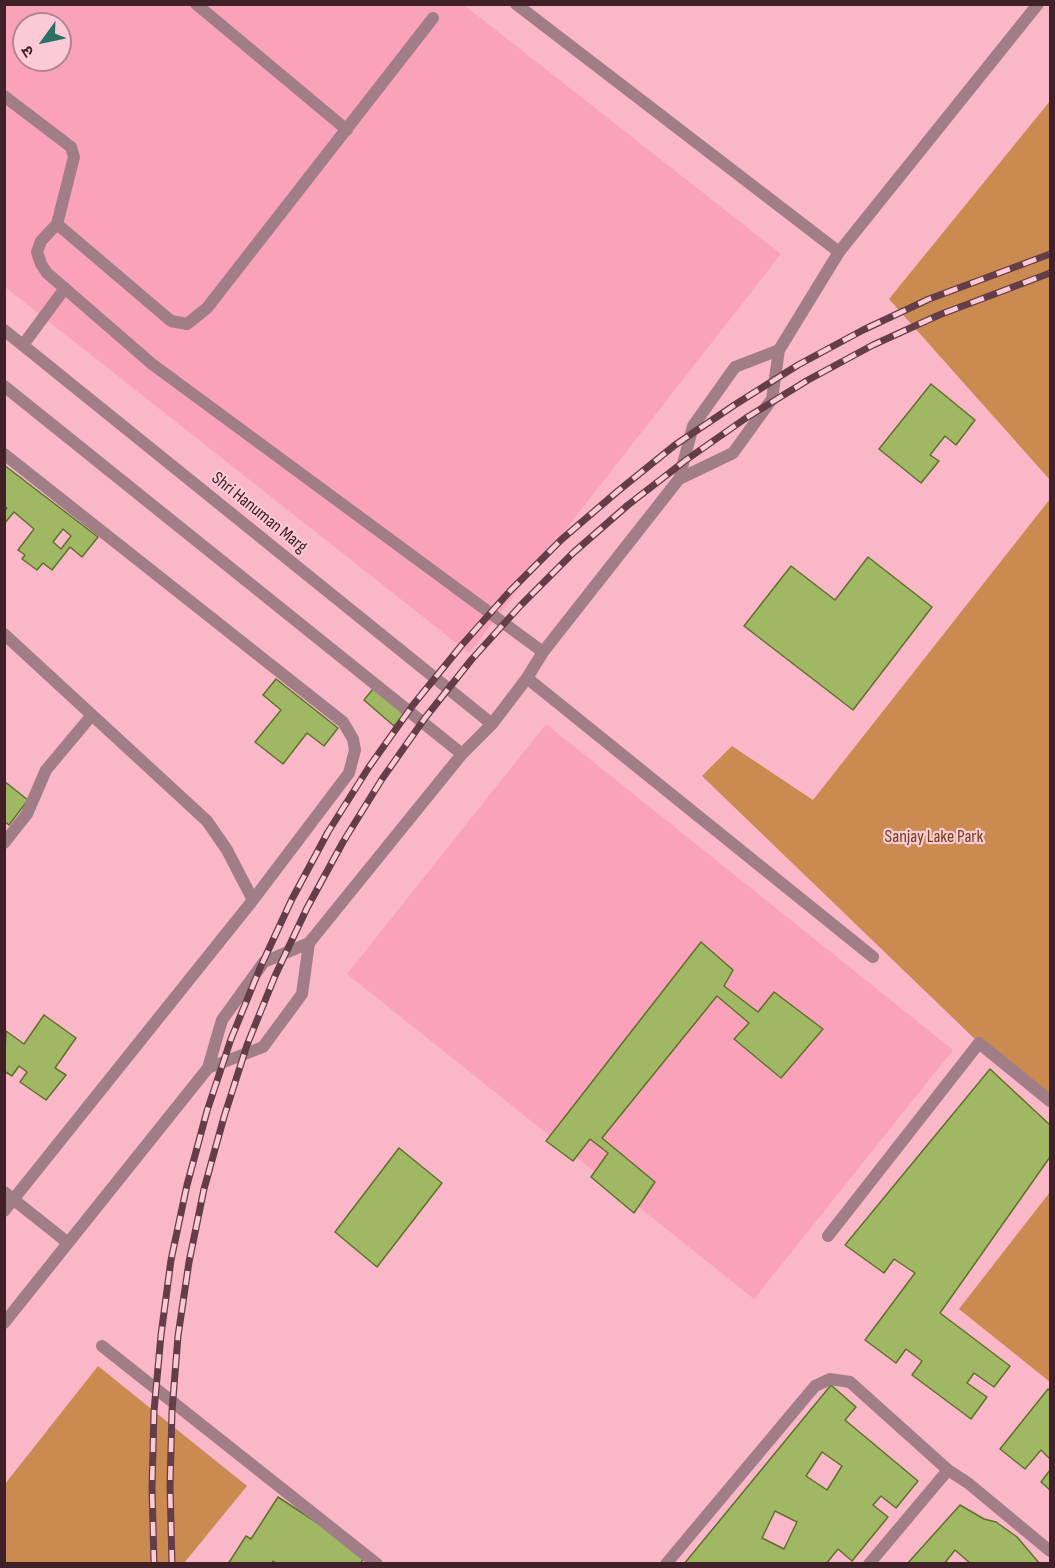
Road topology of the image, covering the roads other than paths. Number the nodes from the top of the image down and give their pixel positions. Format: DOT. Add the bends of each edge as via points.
graph roads {
  1 [pos="196,4"];
  2 [pos="516,4"];
  3 [pos="1038,4"];
  4 [pos="433,18"];
  5 [pos="4,96"];
  6 [pos="347,130"];
  7 [pos="57,224"];
  8 [pos="839,252"];
  9 [pos="65,288"];
  10 [pos="4,330"];
  11 [pos="23,345"];
  12 [pos="779,350"];
  13 [pos="4,386"];
  14 [pos="4,454"];
  15 [pos="679,479"];
  16 [pos="4,634"];
  17 [pos="543,652"];
  18 [pos="527,678"];
  19 [pos="92,715"];
  20 [pos="492,724"];
  21 [pos="462,754"];
  22 [pos="4,843"];
  23 [pos="254,900"];
  24 [pos="309,943"];
  25 [pos="873,957"];
  26 [pos="208,1068"];
  27 [pos="1050,1101"];
  28 [pos="9,1196"];
  29 [pos="4,1211"];
  30 [pos="828,1236"];
  31 [pos="68,1242"];
  32 [pos="4,1323"];
  33 [pos="102,1346"];
  34 [pos="948,1470"];
  35 [pos="1050,1551"];
  36 [pos="377,1563"];
  37 [pos="666,1563"];
  38 [pos="869,1563"];
  1 -- 6 [label="street"];
  2 -- 8 [label="street"];
  3 -- 8 [label="street"];
  4 -- 6 [label="street"];
  5 -- 7 [label="street" via="70,147 74,157"];
  6 -- 7 [label="street" via="207,308 188,324 171,321"];
  7 -- 9 [label="street" via="41,241 37,252 47,273"];
  8 -- 12 [label="street"];
  9 -- 11 [label="street"];
  9 -- 17 [label="street" via="152,364"];
  10 -- 11 [label="street, Shri Hanuman Marg"];
  11 -- 20 [label="street, Shri Hanuman Marg"];
  12 -- 15 [label="street" via="735,368 693,426"];
  12 -- 15 [label="street" via="772,399 733,453"];
  13 -- 21 [label="street"];
  14 -- 23 [label="street" via="349,730 355,750 349,773"];
  15 -- 17 [label="street"];
  16 -- 19 [label="street"];
  17 -- 18 [label="street"];
  18 -- 20 [label="street"];
  18 -- 25 [label="street"];
  19 -- 22 [label="street" via="46,770 27,814"];
  19 -- 23 [label="street" via="207,821"];
  20 -- 21 [label="street"];
  21 -- 24 [label="street"];
  23 -- 28 [label="street"];
  24 -- 26 [label="street" via="264,962 222,1020"];
  24 -- 26 [label="street" via="302,994 262,1047"];
  26 -- 31 [label="street"];
  27 -- 30 [label="street" via="979,1043"];
  28 -- 29 [label="street"];
  28 -- 31 [label="street"];
  31 -- 32 [label="street"];
  33 -- 36 [label="street"];
  34 -- 35 [label="street"];
  34 -- 37 [label="street" via="850,1382 830,1379 815,1386"];
  34 -- 38 [label="street"];
}
